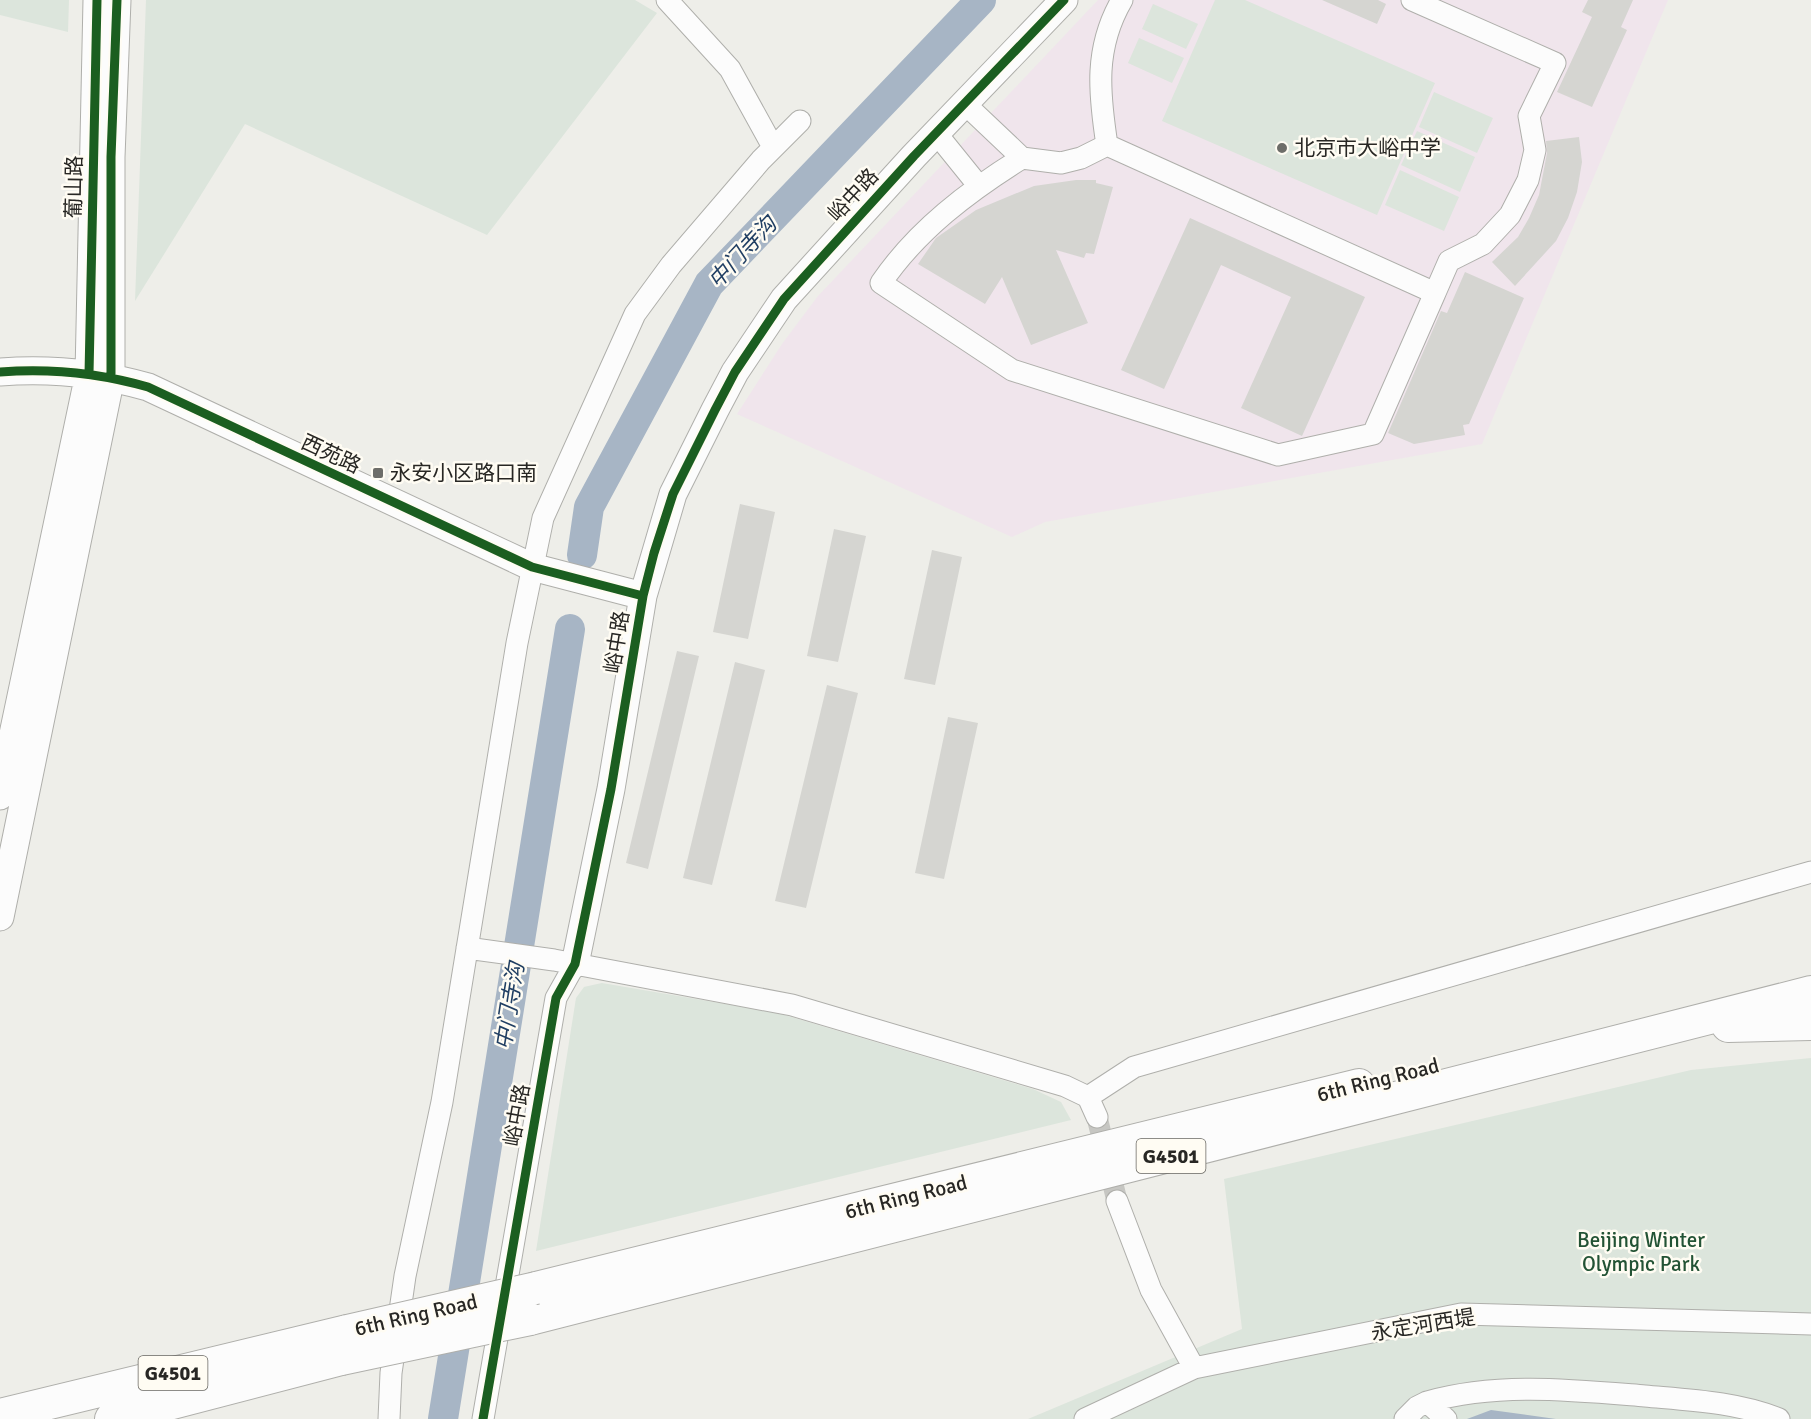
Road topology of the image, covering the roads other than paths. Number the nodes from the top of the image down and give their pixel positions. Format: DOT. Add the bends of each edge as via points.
graph roads {
  1 [pos="97,0"];
  2 [pos="117,0"];
  3 [pos="668,0"];
  4 [pos="1064,0"];
  5 [pos="1122,0"];
  6 [pos="1412,0"];
  7 [pos="964,104"];
  8 [pos="800,121"];
  9 [pos="936,133"];
  10 [pos="1107,145"];
  11 [pos="774,147"];
  12 [pos="1022,158"];
  13 [pos="978,185"];
  14 [pos="1435,293"];
  15 [pos="0,372"];
  16 [pos="100,375"];
  17 [pos="532,567"];
  18 [pos="643,596"];
  19 [pos="0,796"];
  20 [pos="1811,873"];
  21 [pos="0,916"];
  22 [pos="468,948"];
  23 [pos="564,962"];
  24 [pos="1811,973"];
  25 [pos="1811,992"];
  26 [pos="1811,1024"];
  27 [pos="1664,1029"];
  28 [pos="1117,1201"];
  29 [pos="1811,1324"];
  30 [pos="344,1345"];
  31 [pos="1194,1368"];
  32 [pos="1427,1402"];
  33 [pos="0,1415"];
  34 [pos="1445,1418"];
  35 [pos="111,1419"];
  36 [pos="389,1419"];
  37 [pos="483,1419"];
  38 [pos="1085,1419"];
  39 [pos="1405,1419"];
  40 [pos="1779,1419"];
  1 -- 16 [label="main road, 葡山路"];
  2 -- 16 [label="main road, 葡山路"];
  3 -- 11 [label="street" via="730,69"];
  4 -- 7 [label="main road, 峪中路"];
  5 -- 10 [label="street" via="1108,30 1100,66"];
  6 -- 14 [label="street" via="1555,63 1529,116 1535,150 1528,180 1510,215 1484,244 1449,261"];
  7 -- 9 [label="main road, 峪中路"];
  7 -- 12 [label="street"];
  8 -- 11 [label="street"];
  9 -- 13 [label="street"];
  9 -- 18 [label="main road, 峪中路" via="797,284 735,372 673,494"];
  10 -- 12 [label="street" via="1061,163"];
  10 -- 14 [label="street"];
  11 -- 17 [label="street" via="671,265 635,314 543,518"];
  12 -- 13 [label="street"];
  13 -- 14 [label="street" via="933,222 881,283 1012,370 1278,455 1373,434"];
  15 -- 16 [label="main road, 西苑路" via="40,368"];
  16 -- 17 [label="main road, 西苑路" via="148,387"];
  16 -- 19 [label="main road"];
  16 -- 21 [label="main road"];
  17 -- 18 [label="main road, 西苑路"];
  17 -- 22 [label="street"];
  18 -- 23 [label="main road, 峪中路" via="611,789"];
  20 -- 23 [label="street" via="1134,1067 1092,1107 1065,1086 792,1005"];
  22 -- 23 [label="street"];
  22 -- 36 [label="street" via="442,1102 405,1276 391,1373"];
  23 -- 37 [label="street, 峪中路"];
  24 -- 30 [label="highway, 6th Ring Road / G4501, bridge" via="536,1288"];
  25 -- 27 [label="highway, 6th Ring Road / G4501"];
  26 -- 27 [label="highway"];
  27 -- 30 [label="highway, 6th Ring Road / G4501, bridge" via="530,1319"];
  28 -- 31 [label="street" via="1151,1290"];
  29 -- 31 [label="street, 永定河西堤" via="1461,1314"];
  30 -- 33 [label="highway, 6th Ring Road / G4501"];
  30 -- 35 [label="highway, 6th Ring Road / G4501"];
  31 -- 38 [label="street, 永定河西堤"];
  32 -- 34 [label="street"];
  32 -- 39 [label="street"];
  32 -- 40 [label="street" via="1496,1389 1586,1391 1708,1401"];
}
